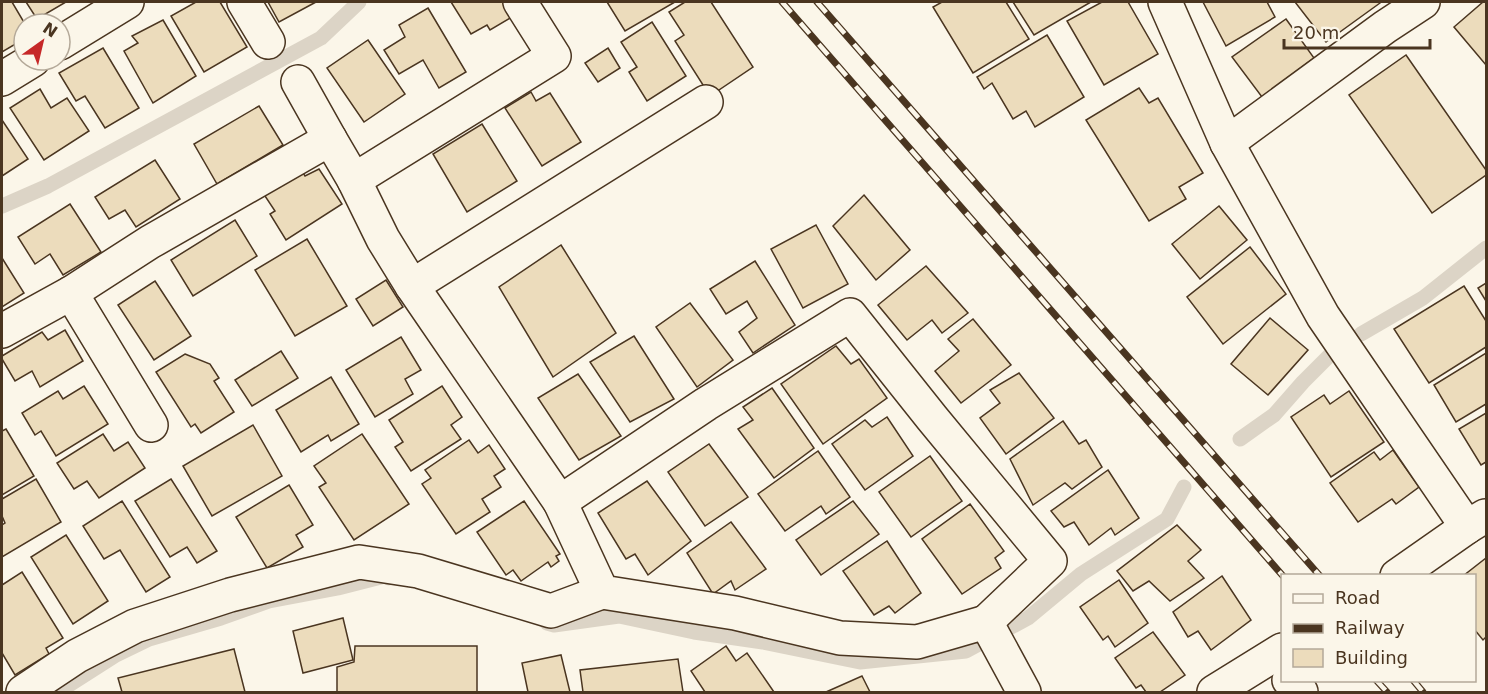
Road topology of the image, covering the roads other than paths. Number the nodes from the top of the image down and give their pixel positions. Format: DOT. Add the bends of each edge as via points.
graph roads {
  1 [pos="127,2"];
  2 [pos="244,2"];
  3 [pos="520,2"];
  4 [pos="1165,2"];
  5 [pos="1424,2"];
  6 [pos="72,36"];
  7 [pos="268,42"];
  8 [pos="298,82"];
  9 [pos="706,102"];
  10 [pos="330,139"];
  11 [pos="1227,143"];
  12 [pos="354,180"];
  13 [pos="412,286"];
  14 [pos="70,293"];
  15 [pos="2,331"];
  16 [pos="151,425"];
  17 [pos="560,502"];
  18 [pos="1477,521"];
  19 [pos="1400,574"];
  20 [pos="602,592"];
  21 [pos="986,622"];
  22 [pos="1281,666"];
  23 [pos="23,693"];
  24 [pos="1024,693"];
  25 [pos="1214,693"];
  1 -- 6 [label="street"];
  2 -- 7 [label="street"];
  3 -- 12 [label="street" via="554,56"];
  4 -- 11 [label="street"];
  5 -- 11 [label="street"];
  8 -- 10 [label="street"];
  9 -- 13 [label="street"];
  10 -- 12 [label="street"];
  10 -- 14 [label="street" via="150,242"];
  11 -- 18 [label="street" via="1323,316"];
  12 -- 13 [label="street" via="382,239"];
  13 -- 17 [label="street"];
  14 -- 15 [label="street"];
  14 -- 16 [label="street"];
  17 -- 20 [label="street"];
  17 -- 21 [label="street" via="706,404 850,315 1050,561"];
  18 -- 19 [label="street"];
  20 -- 21 [label="street" via="735,613 840,638 916,642"];
  20 -- 23 [label="street" via="550,610 418,571 359,562 230,595 135,626 77,656"];
  21 -- 24 [label="street"];
  22 -- 25 [label="street"];
}
